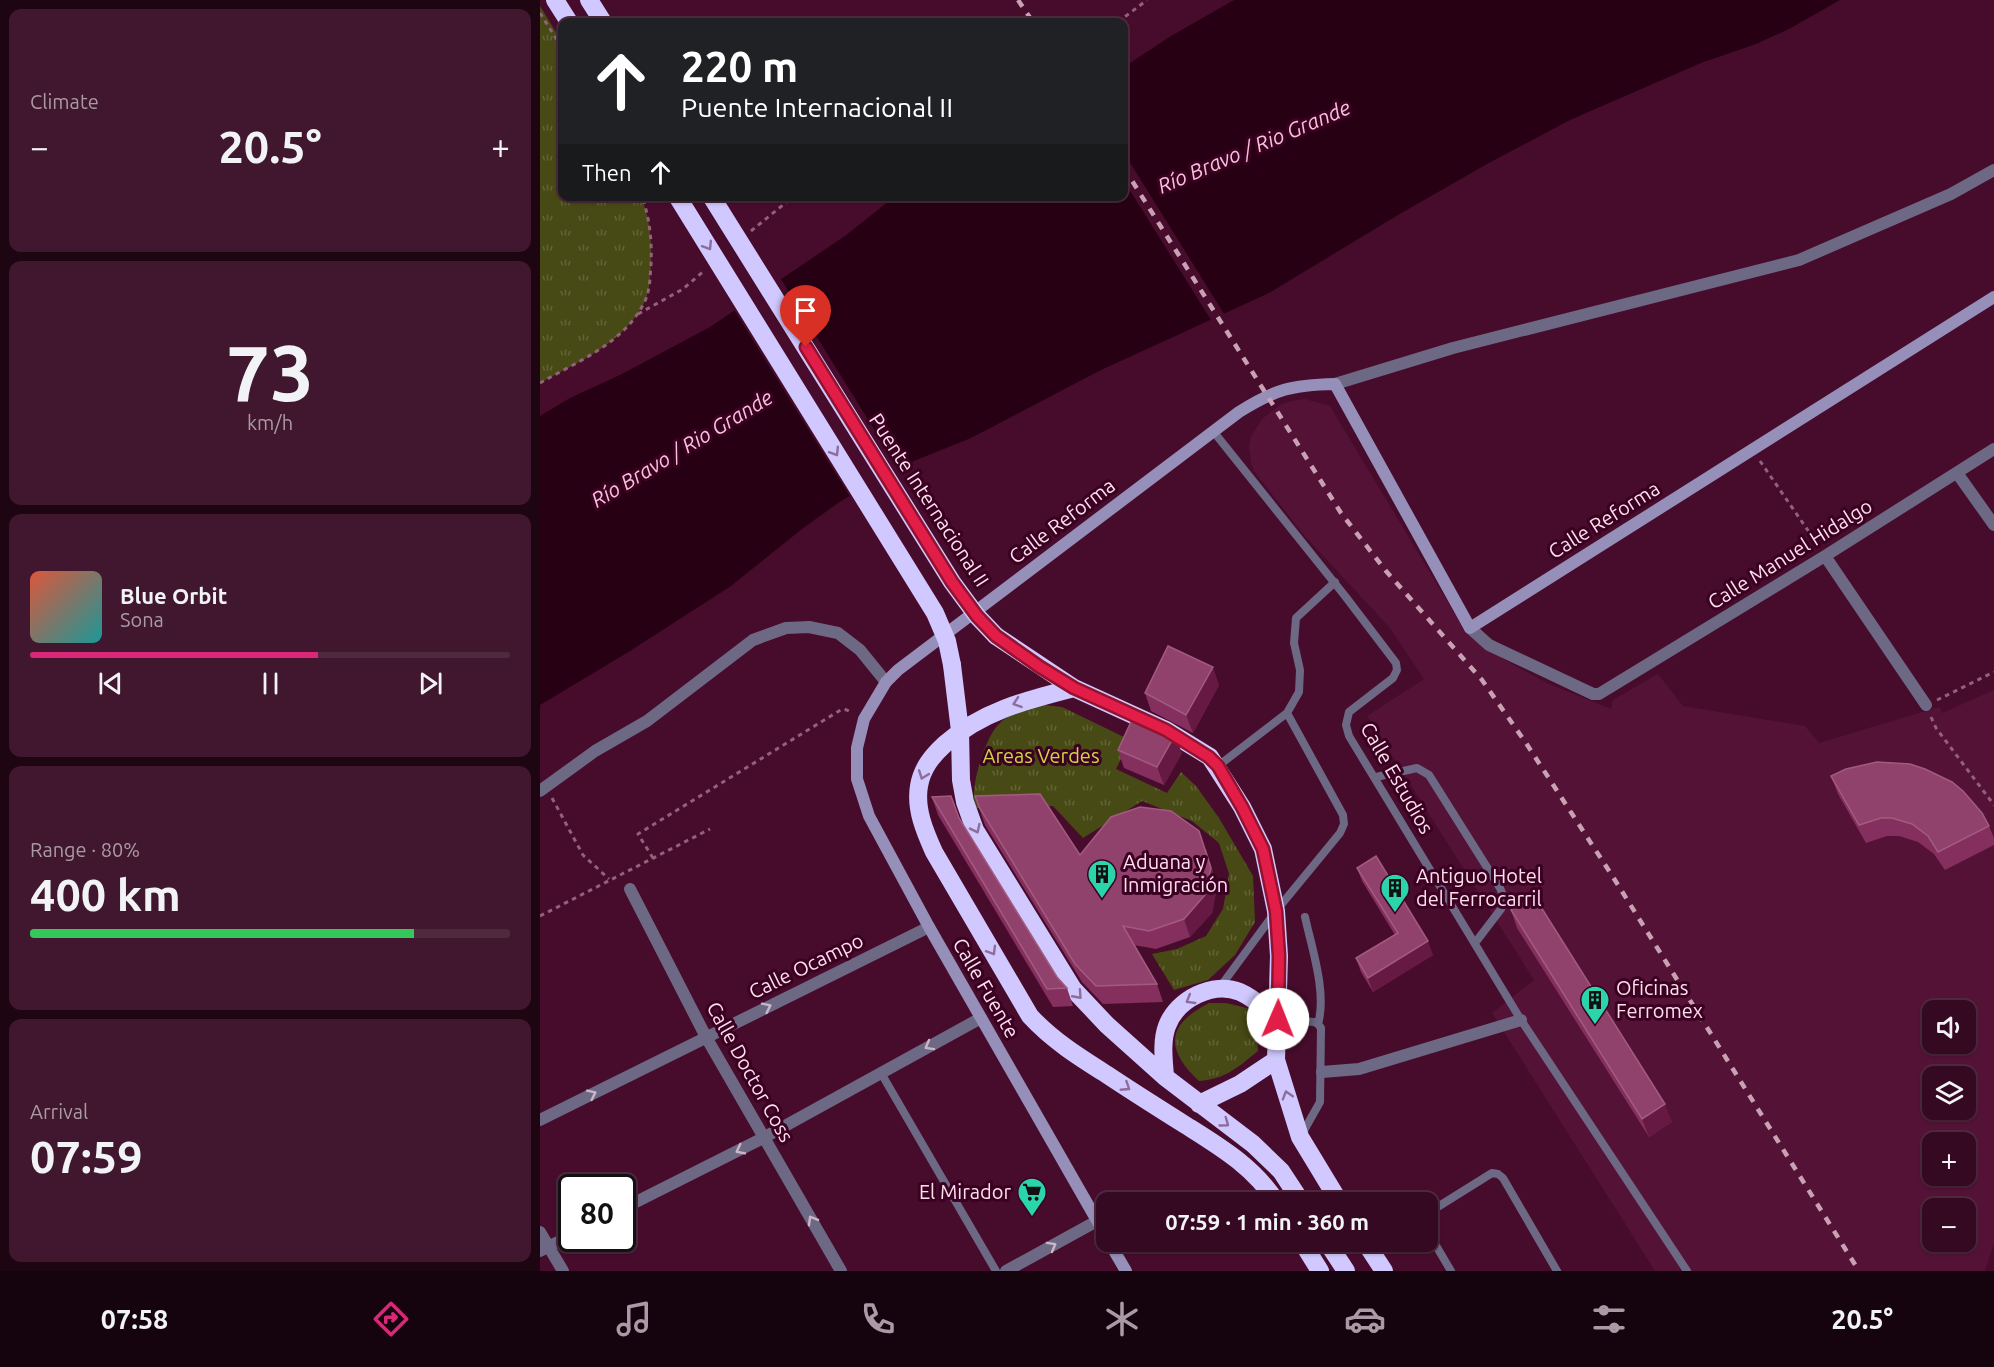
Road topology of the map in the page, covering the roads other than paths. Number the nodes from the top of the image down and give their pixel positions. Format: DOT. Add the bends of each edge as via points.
graph roads {
  1 [pos="555,0"];
  2 [pos="589,0"];
  3 [pos="566,18"];
  4 [pos="600,18"];
  5 [pos="1994,170"];
  6 [pos="680,201"];
  7 [pos="714,201"];
  8 [pos="1994,297"];
  9 [pos="1335,384"];
  10 [pos="1213,431"];
  11 [pos="1994,449"];
  12 [pos="1957,473"];
  13 [pos="1994,525"];
  14 [pos="1825,556"];
  15 [pos="1335,582"];
  16 [pos="1470,628"];
  17 [pos="886,682"];
  18 [pos="1074,688"];
  19 [pos="1926,705"];
  20 [pos="1287,713"];
  21 [pos="960,731"];
  22 [pos="857,748"];
  23 [pos="1218,766"];
  24 [pos="1376,777"];
  25 [pos="543,789"];
  26 [pos="630,889"];
  27 [pos="1276,911"];
  28 [pos="1305,917"];
  29 [pos="929,927"];
  30 [pos="1475,943"];
  31 [pos="1219,988"];
  32 [pos="981,1018"];
  33 [pos="1278,1019"];
  34 [pos="1521,1020"];
  35 [pos="1318,1024"];
  36 [pos="706,1037"];
  37 [pos="1276,1060"];
  38 [pos="1322,1072"];
  39 [pos="881,1073"];
  40 [pos="1165,1077"];
  41 [pos="1199,1104"];
  42 [pos="540,1120"];
  43 [pos="1300,1137"];
  44 [pos="763,1138"];
  45 [pos="1270,1192"];
  46 [pos="1295,1192"];
  47 [pos="1333,1192"];
  48 [pos="636,1202"];
  49 [pos="1438,1207"];
  50 [pos="1096,1219"];
  51 [pos="1096,1222"];
  52 [pos="540,1232"];
  53 [pos="558,1242"];
  54 [pos="544,1249"];
  55 [pos="1438,1249"];
  56 [pos="1115,1252"];
  57 [pos="1308,1252"];
  58 [pos="1334,1252"];
  59 [pos="1372,1252"];
  60 [pos="1555,1270"];
  61 [pos="563,1271"];
  62 [pos="841,1271"];
  63 [pos="996,1271"];
  64 [pos="1006,1271"];
  65 [pos="1126,1271"];
  66 [pos="1320,1271"];
  67 [pos="1346,1271"];
  68 [pos="1384,1271"];
  69 [pos="1451,1271"];
  70 [pos="1687,1271"];
  1 -- 3 [label="highway"];
  2 -- 4 [label="highway"];
  5 -- 9 [label="street" via="1951,194 1799,260 1453,348"];
  6 -- 21 [label="highway, one-way, bridge" via="935,613 947,641"];
  7 -- 18 [label="highway, Puente Internacional II, bridge" via="977,616 996,636"];
  8 -- 16 [label="street, Calle Reforma"];
  9 -- 10 [label="street, Calle Reforma" via="1295,386 1266,395"];
  9 -- 16 [label="street"];
  10 -- 15 [label="lane, Calle Estudios"];
  10 -- 17 [label="street, Calle Reforma"];
  11 -- 12 [label="street, Calle Manuel Hidalgo"];
  12 -- 13 [label="street"];
  12 -- 14 [label="street, Calle Manuel Hidalgo"];
  14 -- 16 [label="street, Calle Manuel Hidalgo" via="1606,691 1593,694 1489,645"];
  14 -- 19 [label="street"];
  15 -- 20 [label="lane" via="1296,618 1293,643 1300,670 1299,692"];
  15 -- 24 [label="lane, Calle Estudios" via="1396,663 1393,678 1349,712 1346,725"];
  17 -- 22 [label="street, Calle Reforma" via="864,719"];
  17 -- 25 [label="street" via="860,650 838,633 809,627 786,628 753,640 646,721 595,751"];
  18 -- 21 [label="highway, one-way" via="1022,701"];
  18 -- 23 [label="highway, Puente Internacional II" via="1166,730"];
  20 -- 23 [label="lane"];
  20 -- 27 [label="lane" via="1344,815 1344,824"];
  21 -- 40 [label="highway, one-way" via="961,780 975,830 1073,989"];
  21 -- 45 [label="highway, one-way" via="930,758 923,772 919,787 923,828 1030,1016 1068,1049 1232,1155"];
  22 -- 29 [label="street, Calle Fuente" via="857,779 869,816"];
  23 -- 27 [label="highway" via="1263,849"];
  24 -- 30 [label="lane, Calle Estudios"];
  24 -- 30 [label="lane" via="1417,768 1429,775 1500,888 1505,900 1501,909"];
  26 -- 36 [label="street, Calle Doctor Coss"];
  27 -- 31 [label="lane"];
  27 -- 33 [label="highway"];
  28 -- 35 [label="lane" via="1321,996"];
  29 -- 32 [label="street, Calle Fuente"];
  36 -- 29 [label="street, Calle Ocampo, one-way"];
  30 -- 34 [label="lane, Calle Estudios"];
  31 -- 33 [label="highway" via="1239,992"];
  31 -- 40 [label="highway, one-way" via="1181,1005 1167,1025 1163,1049"];
  32 -- 39 [label="street, one-way"];
  32 -- 50 [label="street, Calle Fuente"];
  33 -- 35 [label="lane"];
  33 -- 37 [label="highway"];
  34 -- 38 [label="street" via="1359,1069"];
  34 -- 70 [label="lane, Calle Estudios"];
  35 -- 38 [label="lane"];
  42 -- 36 [label="street, Calle Ocampo, one-way"];
  36 -- 44 [label="street, Calle Doctor Coss"];
  37 -- 41 [label="highway"];
  43 -- 37 [label="highway, one-way"];
  38 -- 43 [label="lane" via="1320,1102"];
  39 -- 44 [label="street"];
  39 -- 63 [label="lane"];
  40 -- 41 [label="highway"];
  41 -- 46 [label="highway, one-way" via="1260,1151 1281,1171"];
  43 -- 47 [label="highway"];
  44 -- 48 [label="street, one-way"];
  62 -- 44 [label="street, Calle Doctor Coss, one-way"];
  49 -- 60 [label="lane" via="1492,1173 1498,1174"];
  64 -- 51 [label="street, one-way"];
  52 -- 54 [label="street"];
  53 -- 54 [label="street"];
  54 -- 61 [label="street"];
  55 -- 69 [label="lane"];
  56 -- 65 [label="street"];
  57 -- 66 [label="highway"];
  58 -- 67 [label="highway"];
  59 -- 68 [label="highway"];
}
